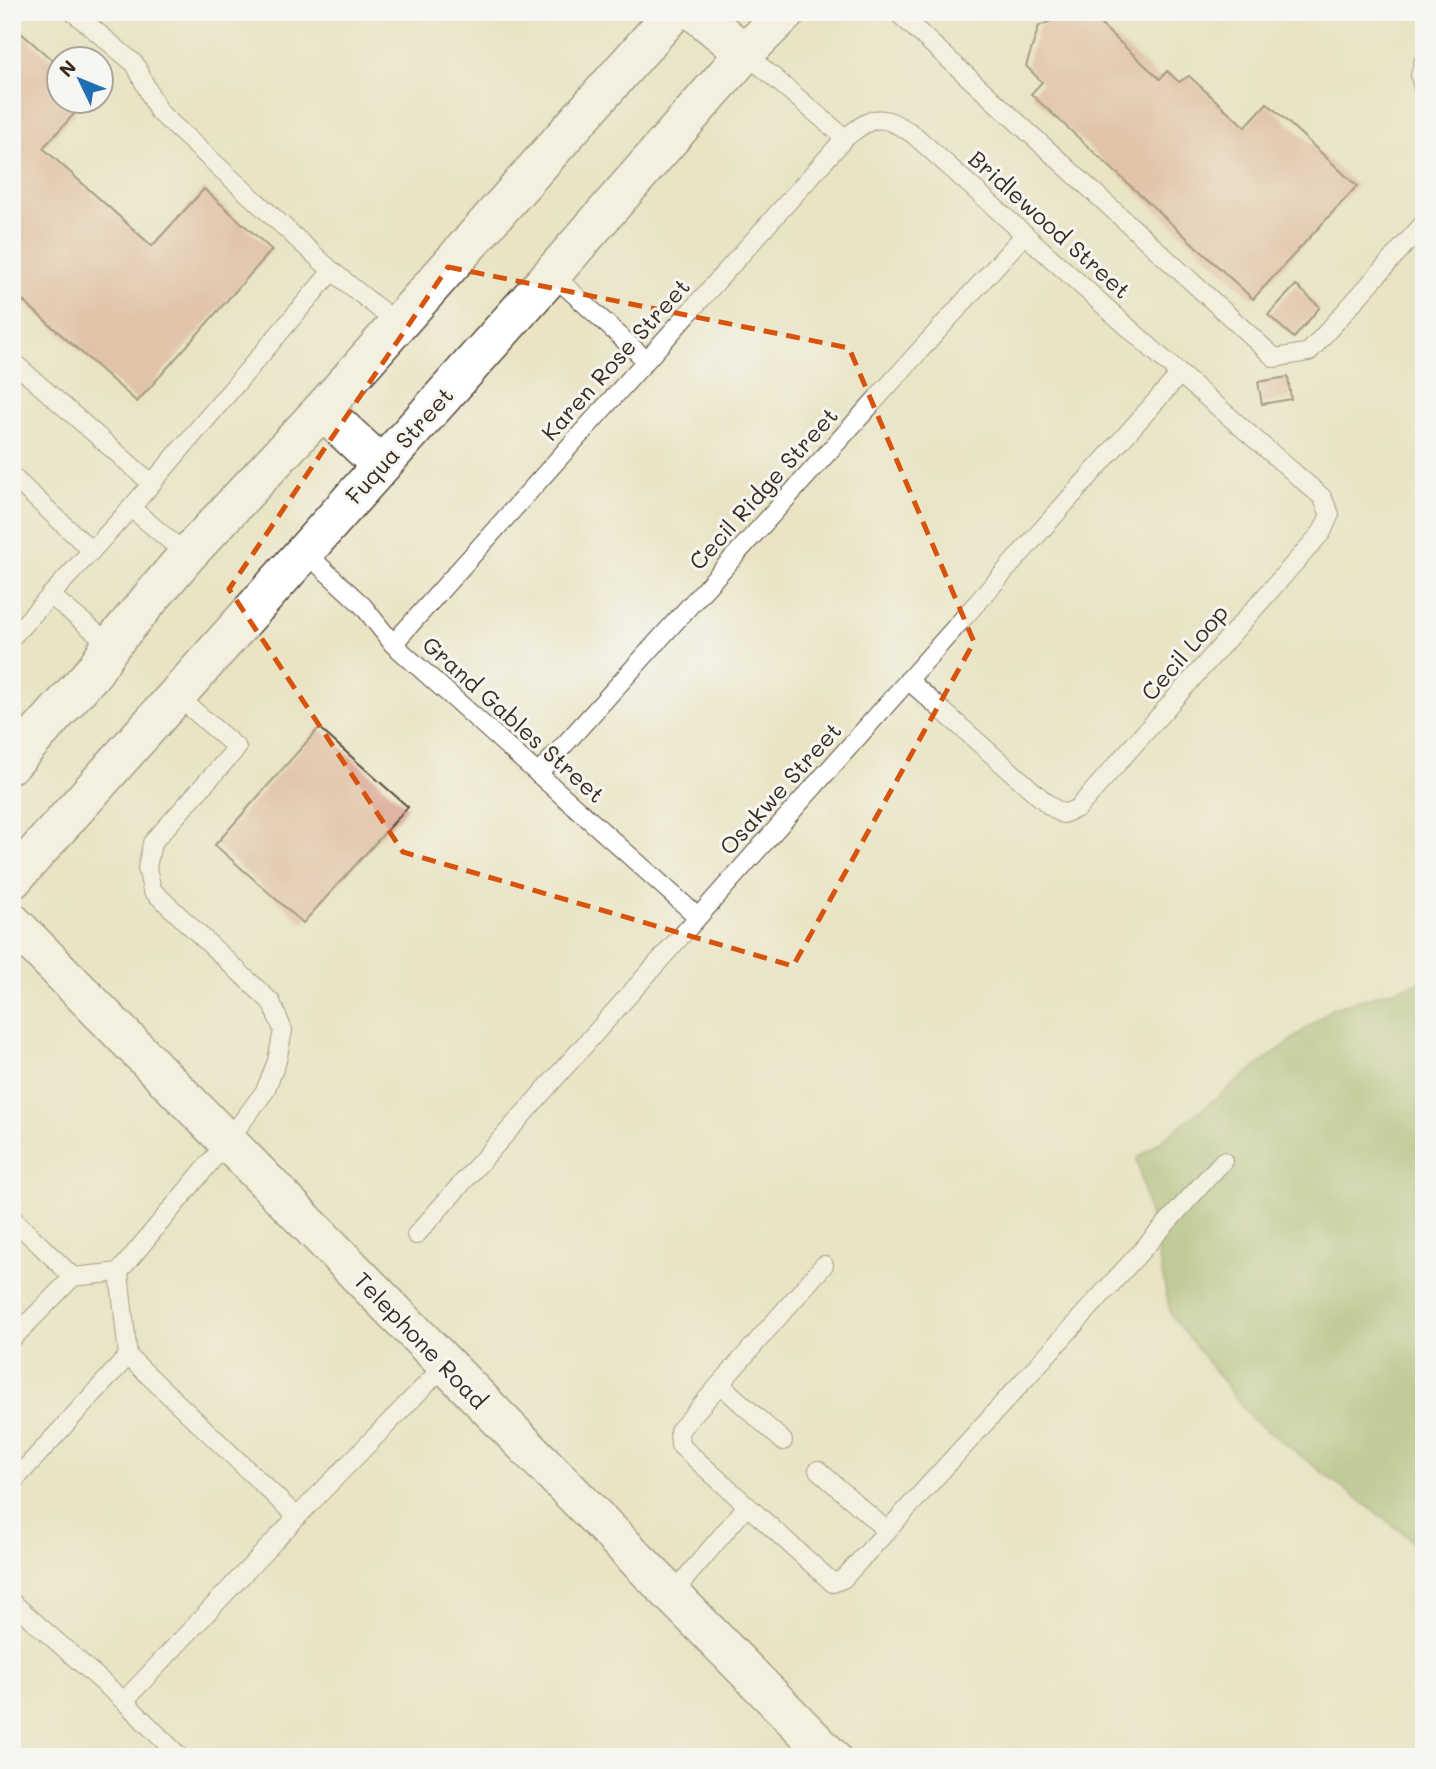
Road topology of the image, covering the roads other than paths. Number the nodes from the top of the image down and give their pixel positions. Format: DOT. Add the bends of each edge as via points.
graph roads {
  1 [pos="73,12"];
  2 [pos="674,12"];
  3 [pos="695,12"];
  4 [pos="786,12"];
  5 [pos="897,12"];
  6 [pos="745,53"];
  7 [pos="1424,60"];
  8 [pos="1424,93"];
  9 [pos="881,118"];
  10 [pos="845,138"];
  11 [pos="1424,223"];
  12 [pos="1025,234"];
  13 [pos="331,271"];
  14 [pos="552,274"];
  15 [pos="398,324"];
  16 [pos="646,360"];
  17 [pos="12,362"];
  18 [pos="1180,374"];
  19 [pos="322,410"];
  20 [pos="381,465"];
  21 [pos="13,480"];
  22 [pos="151,483"];
  23 [pos="131,508"];
  24 [pos="92,551"];
  25 [pos="304,551"];
  26 [pos="187,555"];
  27 [pos="50,595"];
  28 [pos="12,637"];
  29 [pos="393,644"];
  30 [pos="111,645"];
  31 [pos="908,680"];
  32 [pos="176,695"];
  33 [pos="12,763"];
  34 [pos="538,774"];
  35 [pos="12,880"];
  36 [pos="698,917"];
  37 [pos="12,922"];
  38 [pos="228,1142"];
  39 [pos="1223,1161"];
  40 [pos="12,1217"];
  41 [pos="416,1235"];
  42 [pos="824,1265"];
  43 [pos="119,1272"];
  44 [pos="73,1277"];
  45 [pos="12,1339"];
  46 [pos="128,1356"];
  47 [pos="446,1364"];
  48 [pos="720,1384"];
  49 [pos="783,1441"];
  50 [pos="818,1470"];
  51 [pos="12,1483"];
  52 [pos="747,1506"];
  53 [pos="298,1517"];
  54 [pos="887,1531"];
  55 [pos="672,1594"];
  56 [pos="12,1602"];
  57 [pos="124,1701"];
  58 [pos="180,1757"];
  59 [pos="831,1757"];
  1 -- 13 [label="lane" via="135,64 158,111"];
  2 -- 15 [label="main road"];
  3 -- 6 [label="main road"];
  4 -- 6 [label="main road, Fuqua Street"];
  5 -- 11 [label="lane" via="1275,358 1309,352"];
  6 -- 10 [label="lane"];
  6 -- 14 [label="main road, Fuqua Street"];
  7 -- 8 [label="lane" via="1420,76"];
  9 -- 10 [label="lane, Karen Rose Street" via="861,125"];
  9 -- 12 [label="lane, Bridlewood Street" via="913,134"];
  10 -- 16 [label="lane, Karen Rose Street"];
  12 -- 18 [label="lane, Bridlewood Street"];
  12 -- 34 [label="lane, Cecil Ridge Street"];
  13 -- 15 [label="lane"];
  13 -- 22 [label="lane"];
  14 -- 16 [label="lane"];
  14 -- 20 [label="main road, Fuqua Street"];
  15 -- 19 [label="main road"];
  16 -- 29 [label="lane, Karen Rose Street"];
  17 -- 22 [label="lane"];
  18 -- 31 [label="lane, Osakwe Street"];
  18 -- 31 [label="lane, Cecil Loop" via="1322,497 1331,514 1322,532 1078,808 1063,814 1049,806"];
  19 -- 20 [label="main road"];
  19 -- 26 [label="main road"];
  20 -- 25 [label="main road, Fuqua Street"];
  21 -- 24 [label="lane"];
  22 -- 23 [label="lane"];
  23 -- 24 [label="lane"];
  23 -- 26 [label="lane"];
  24 -- 27 [label="lane"];
  25 -- 29 [label="lane, Grand Gables Street" via="363,606"];
  25 -- 32 [label="main road, Fuqua Street"];
  26 -- 30 [label="main road"];
  27 -- 28 [label="lane"];
  27 -- 30 [label="lane"];
  29 -- 34 [label="lane, Grand Gables Street"];
  30 -- 33 [label="main road" via="94,671"];
  31 -- 36 [label="lane, Osakwe Street"];
  32 -- 35 [label="main road, Fuqua Street"];
  32 -- 38 [label="lane" via="237,748 152,843 148,868 152,890 271,1002 283,1030 265,1091"];
  34 -- 36 [label="lane, Grand Gables Street"];
  36 -- 41 [label="lane, Osakwe Street"];
  37 -- 38 [label="main road, Telephone Road"];
  38 -- 43 [label="lane"];
  38 -- 47 [label="main road, Telephone Road"];
  39 -- 54 [label="lane"];
  40 -- 44 [label="lane"];
  42 -- 48 [label="lane"];
  43 -- 44 [label="lane"];
  43 -- 46 [label="lane"];
  44 -- 45 [label="lane"];
  46 -- 51 [label="lane"];
  46 -- 53 [label="lane"];
  47 -- 53 [label="lane"];
  47 -- 55 [label="main road, Telephone Road"];
  48 -- 49 [label="lane"];
  48 -- 52 [label="lane" via="679,1431 680,1445"];
  50 -- 54 [label="lane"];
  52 -- 54 [label="lane" via="833,1583 843,1579"];
  52 -- 55 [label="lane"];
  53 -- 57 [label="lane"];
  55 -- 59 [label="main road, Telephone Road"];
  56 -- 57 [label="lane"];
  57 -- 58 [label="lane"];
}
